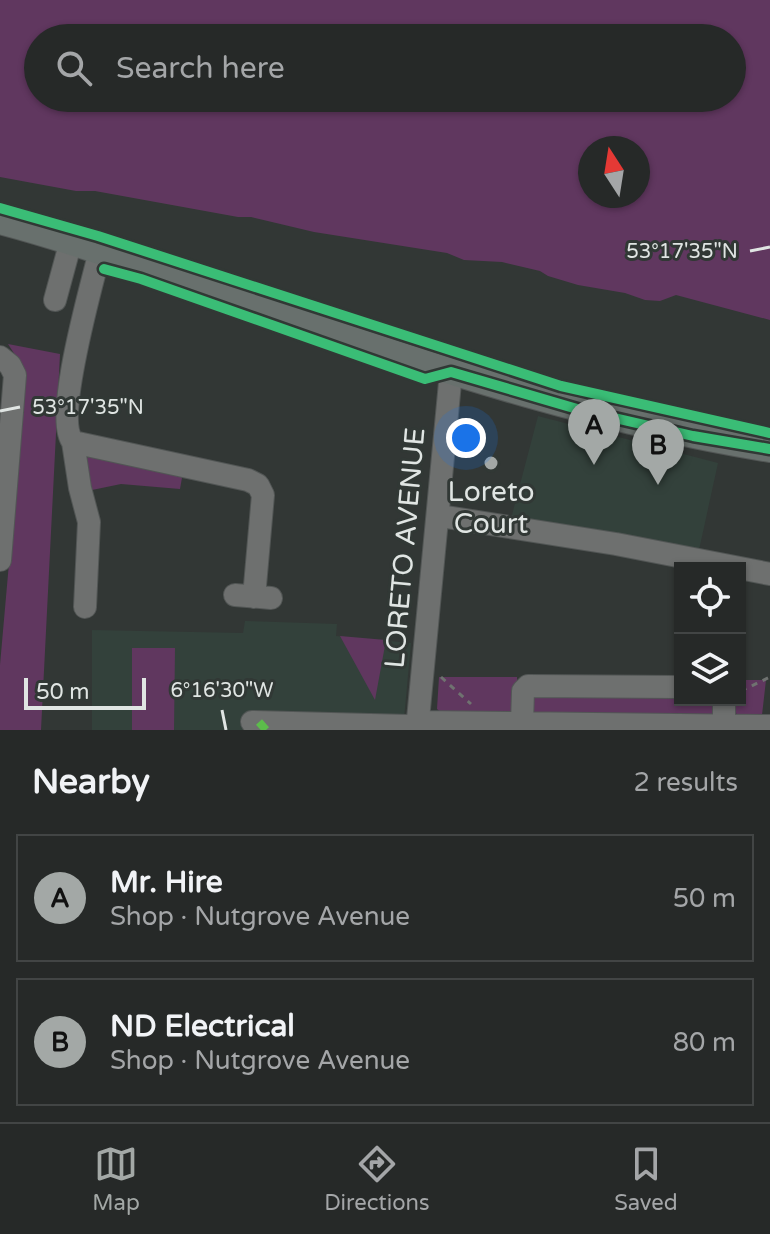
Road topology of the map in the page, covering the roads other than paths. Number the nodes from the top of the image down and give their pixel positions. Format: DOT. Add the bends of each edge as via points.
graph roads {
  1 [pos="0,221"];
  2 [pos="71,241"];
  3 [pos="100,251"];
  4 [pos="55,300"];
  5 [pos="1,357"];
  6 [pos="451,372"];
  7 [pos="73,442"];
  8 [pos="770,449"];
  9 [pos="440,516"];
  10 [pos="0,560"];
  11 [pos="770,574"];
  12 [pos="253,597"];
  13 [pos="85,607"];
  14 [pos="674,687"];
  15 [pos="724,706"];
  16 [pos="252,722"];
  17 [pos="508,724"];
  18 [pos="724,725"];
  19 [pos="418,726"];
  20 [pos="770,726"];
  21 [pos="601,727"];
  22 [pos="675,727"];
  1 -- 2 [label="main road"];
  2 -- 3 [label="main road"];
  2 -- 4 [label="street"];
  3 -- 6 [label="main road"];
  3 -- 7 [label="street" via="74,358 66,423"];
  5 -- 10 [label="street" via="15,375"];
  6 -- 8 [label="main road" via="584,411"];
  6 -- 9 [label="street, LORETO AVENUE"];
  7 -- 12 [label="street" via="258,485 263,495"];
  7 -- 13 [label="street" via="89,522"];
  9 -- 11 [label="street"];
  9 -- 19 [label="street, LORETO AVENUE"];
  14 -- 17 [label="street" via="534,684 523,691"];
  15 -- 18 [label="street"];
  16 -- 19 [label="street"];
  17 -- 19 [label="street"];
  17 -- 21 [label="street"];
  18 -- 20 [label="street"];
  18 -- 22 [label="street"];
  21 -- 22 [label="street"];
}
